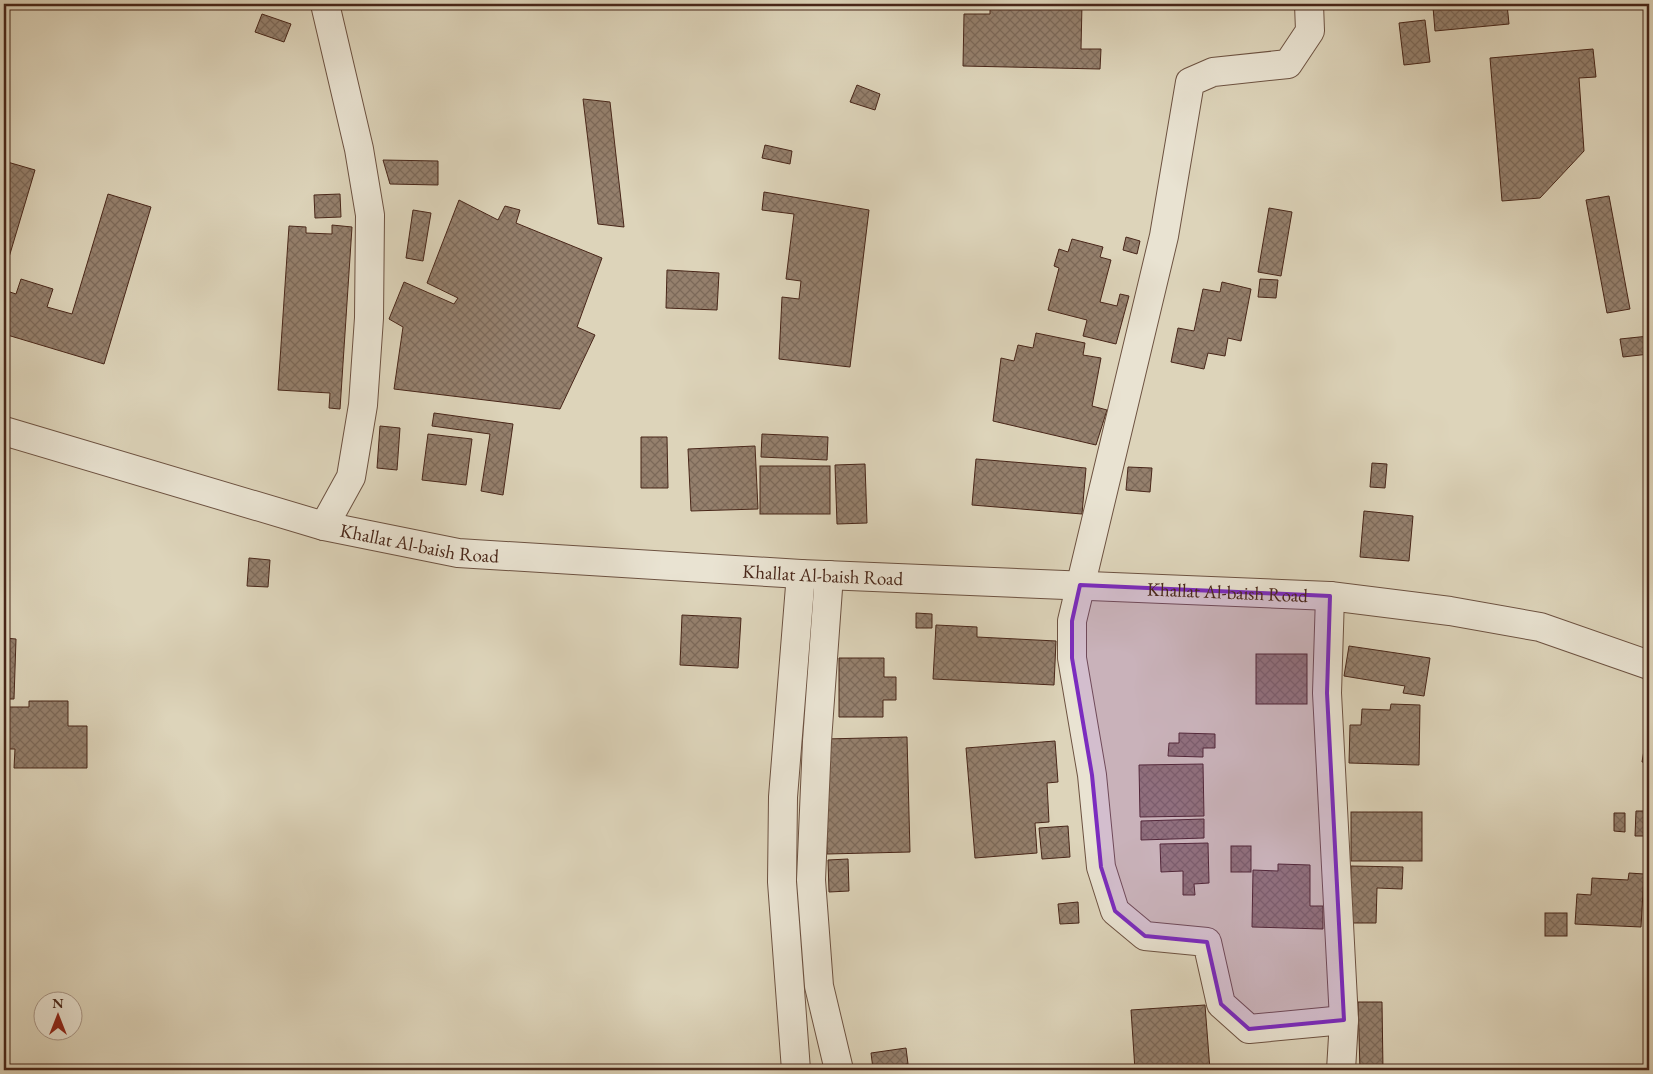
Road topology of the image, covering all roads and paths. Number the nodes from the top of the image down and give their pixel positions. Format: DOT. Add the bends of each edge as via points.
graph roads {
  1 [pos="325,4"];
  2 [pos="1309,4"];
  3 [pos="4,431"];
  4 [pos="324,526"];
  5 [pos="800,574"];
  6 [pos="829,575"];
  7 [pos="1080,585"];
  8 [pos="1330,596"];
  9 [pos="1649,665"];
  10 [pos="1344,1020"];
  11 [pos="796,1070"];
  12 [pos="840,1070"];
  13 [pos="1341,1070"];
  1 -- 4 [label="street" via="370,215 369,318 363,406 351,477"];
  2 -- 7 [label="street" via="1310,31 1288,64 1213,72 1190,82 1164,236 1140,346"];
  3 -- 4 [label="street, Khallat Al-baish Road"];
  4 -- 5 [label="street, Khallat Al-baish Road" via="458,553"];
  5 -- 6 [label="street, Khallat Al-baish Road"];
  5 -- 11 [label="street" via="784,797 782,882"];
  6 -- 7 [label="street, Khallat Al-baish Road"];
  6 -- 12 [label="street" via="811,880 819,986"];
  7 -- 8 [label="street, Khallat Al-baish Road"];
  7 -- 10 [label="street" via="1072,621 1072,658 1092,774 1101,867 1115,912 1145,936 1207,942 1221,1004 1249,1029"];
  8 -- 9 [label="street, Khallat Al-baish Road" via="1450,611 1540,627"];
  8 -- 10 [label="street" via="1327,693"];
  10 -- 13 [label="street"];
}
